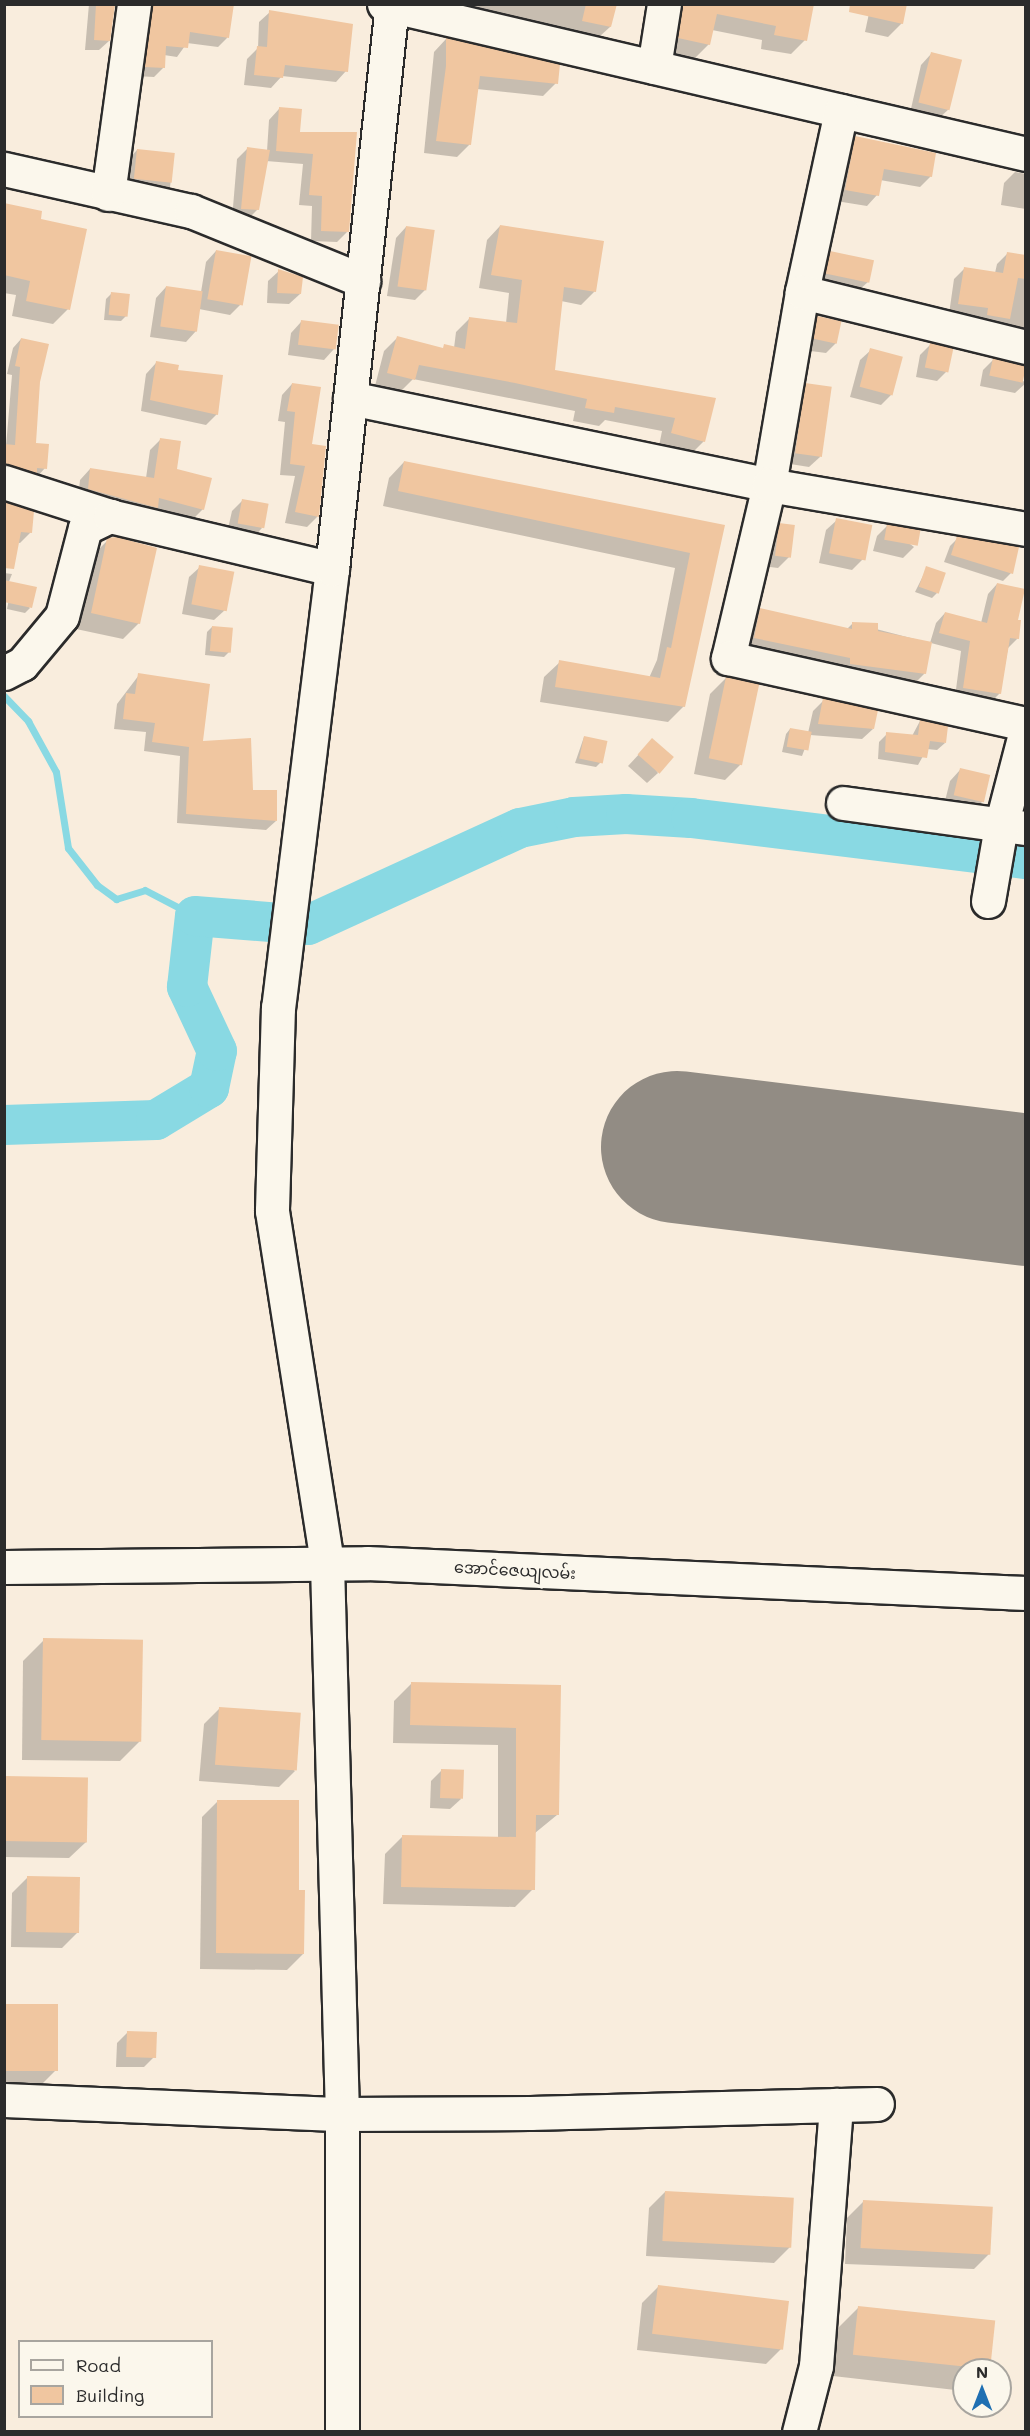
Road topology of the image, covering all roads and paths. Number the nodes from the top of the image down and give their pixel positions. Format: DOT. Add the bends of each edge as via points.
graph roads {
  1 [pos="135,4"];
  2 [pos="664,4"];
  3 [pos="389,5"];
  4 [pos="654,67"];
  5 [pos="842,111"];
  6 [pos="1026,154"];
  7 [pos="4,169"];
  8 [pos="108,194"];
  9 [pos="363,281"];
  10 [pos="802,292"];
  11 [pos="1026,347"];
  12 [pos="350,398"];
  13 [pos="4,482"];
  14 [pos="769,485"];
  15 [pos="110,516"];
  16 [pos="1026,530"];
  17 [pos="332,569"];
  18 [pos="4,673"];
  19 [pos="1026,724"];
  20 [pos="1026,730"];
  21 [pos="843,803"];
  22 [pos="1013,827"];
  23 [pos="988,901"];
  24 [pos="327,1564"];
  25 [pos="4,1567"];
  26 [pos="1026,1593"];
  27 [pos="4,2100"];
  28 [pos="877,2104"];
  29 [pos="836,2105"];
  30 [pos="342,2114"];
  31 [pos="342,2432"];
  32 [pos="799,2432"];
  1 -- 8 [label="street"];
  2 -- 4 [label="street"];
  3 -- 4 [label="street"];
  3 -- 9 [label="street"];
  4 -- 5 [label="street"];
  5 -- 6 [label="street"];
  5 -- 10 [label="street"];
  7 -- 8 [label="street"];
  8 -- 9 [label="street" via="191,211"];
  9 -- 12 [label="street"];
  10 -- 11 [label="street"];
  10 -- 14 [label="street"];
  12 -- 14 [label="street"];
  12 -- 17 [label="street"];
  13 -- 15 [label="street"];
  14 -- 16 [label="street"];
  14 -- 19 [label="street" via="728,658"];
  15 -- 17 [label="street"];
  15 -- 18 [label="street" via="85,528 62,616 22,664"];
  17 -- 24 [label="street" via="278,1006 272,1211"];
  20 -- 22 [label="street"];
  21 -- 22 [label="street"];
  22 -- 23 [label="street"];
  24 -- 25 [label="street, အောင်ဇေယျလမ်း"];
  24 -- 26 [label="street, အောင်ဇေယျလမ်း"];
  24 -- 30 [label="street"];
  27 -- 30 [label="street"];
  28 -- 29 [label="street"];
  29 -- 30 [label="street"];
  29 -- 32 [label="street" via="816,2366"];
  30 -- 31 [label="street"];
}
